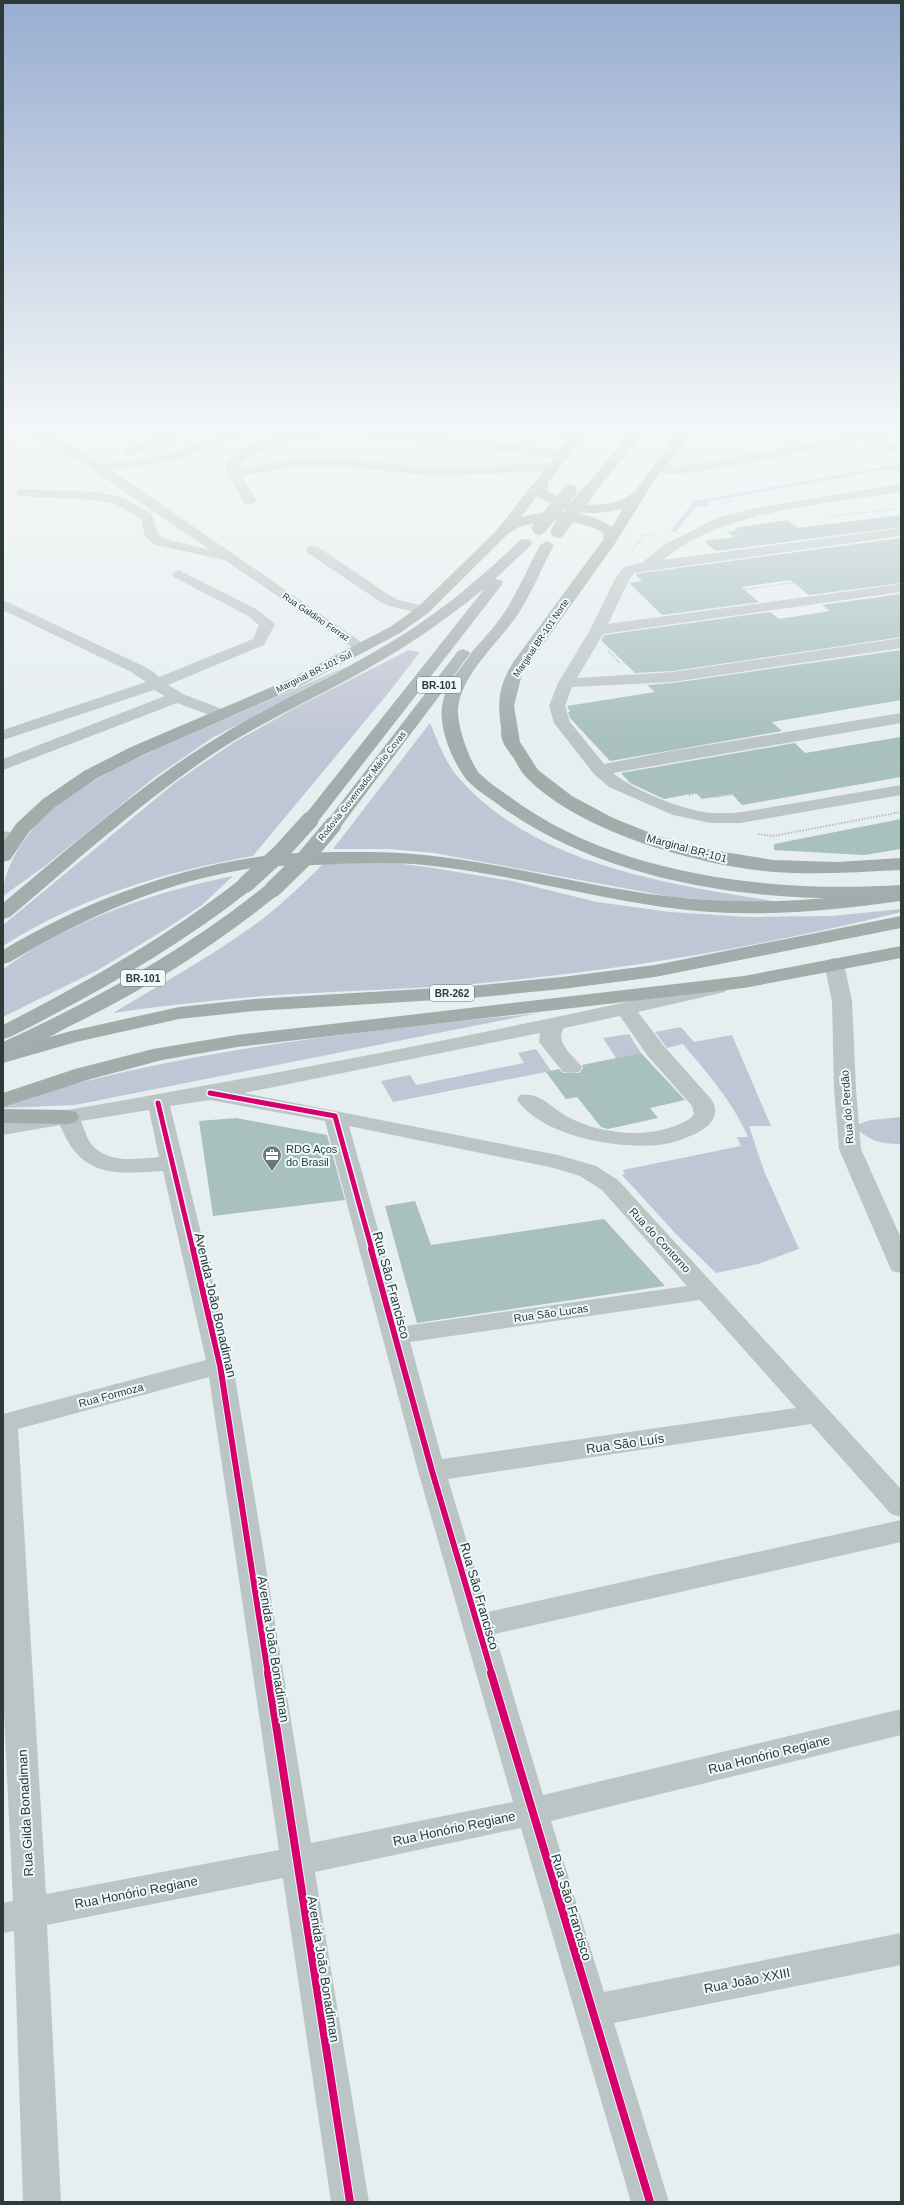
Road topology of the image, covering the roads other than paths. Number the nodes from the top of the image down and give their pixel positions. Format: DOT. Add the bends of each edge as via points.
graph roads {
  1 [pos="151,533"];
  2 [pos="193,533"];
  3 [pos="534,533"];
  4 [pos="557,533"];
  5 [pos="611,533"];
  6 [pos="615,533"];
  7 [pos="699,533"];
  8 [pos="894,533"];
  9 [pos="501,534"];
  10 [pos="610,540"];
  11 [pos="525,543"];
  12 [pos="547,545"];
  13 [pos="313,550"];
  14 [pos="229,558"];
  15 [pos="647,566"];
  16 [pos="179,574"];
  17 [pos="901,588"];
  18 [pos="3,604"];
  19 [pos="423,610"];
  20 [pos="598,630"];
  21 [pos="901,643"];
  22 [pos="362,648"];
  23 [pos="566,683"];
  24 [pos="156,684"];
  25 [pos="177,697"];
  26 [pos="221,714"];
  27 [pos="901,718"];
  28 [pos="3,736"];
  29 [pos="520,760"];
  30 [pos="3,765"];
  31 [pos="600,770"];
  32 [pos="901,790"];
  33 [pos="6,844"];
  34 [pos="901,864"];
  35 [pos="901,891"];
  36 [pos="901,895"];
  37 [pos="3,913"];
  38 [pos="901,922"];
  39 [pos="901,952"];
  40 [pos="3,958"];
  41 [pos="834,964"];
  42 [pos="744,982"];
  43 [pos="625,1009"];
  44 [pos="557,1023"];
  45 [pos="3,1033"];
  46 [pos="3,1050"];
  47 [pos="3,1057"];
  48 [pos="571,1067"];
  49 [pos="210,1093"];
  50 [pos="3,1100"];
  51 [pos="528,1100"];
  52 [pos="158,1103"];
  53 [pos="3,1116"];
  54 [pos="335,1116"];
  55 [pos="68,1117"];
  56 [pos="3,1128"];
  57 [pos="172,1164"];
  58 [pos="901,1265"];
  59 [pos="707,1291"];
  60 [pos="394,1336"];
  61 [pos="220,1365"];
  62 [pos="818,1414"];
  63 [pos="3,1424"];
  64 [pos="432,1471"];
  65 [pos="901,1507"];
  66 [pos="901,1531"];
  67 [pos="478,1626"];
  68 [pos="901,1722"];
  69 [pos="532,1812"];
  70 [pos="296,1861"];
  71 [pos="17,1915"];
  72 [pos="901,1949"];
  73 [pos="593,2011"];
  74 [pos="42,2202"];
  75 [pos="350,2202"];
  76 [pos="650,2202"];
  1 -- 14 [label="street" via="160,542 181,549"];
  2 -- 14 [label="street, Rua Galdino Ferraz"];
  3 -- 11 [label="highway, Rodovia Governador Mário Covas / BR-101, bridge"];
  4 -- 12 [label="highway, Rodovia Governador Mário Covas / BR-101, bridge"];
  5 -- 10 [label="main road"];
  6 -- 10 [label="main road, Marginal BR-101 Norte"];
  7 -- 15 [label="street" via="667,549"];
  8 -- 15 [label="street"];
  9 -- 19 [label="main road, Marginal BR-101 Sul"];
  10 -- 29 [label="main road, Marginal BR-101 Norte" via="513,678 506,707 507,732"];
  11 -- 37 [label="highway" via="492,576 453,608 409,638 357,669 224,740 167,779"];
  11 -- 45 [label="highway, Rodovia Governador Mário Covas / BR-101, bridge" via="477,609 310,820 280,853 215,909 177,934"];
  12 -- 35 [label="highway" via="511,613 460,682 450,706 450,724 473,775 519,814 551,832 586,847 662,870 769,890 836,893"];
  12 -- 46 [label="highway, Rodovia Governador Mário Covas / BR-101, bridge" via="333,825 273,889 238,919 167,964 79,1014"];
  13 -- 19 [label="street" via="384,598"];
  14 -- 22 [label="street, Rua Galdino Ferraz"];
  15 -- 20 [label="street" via="629,570 622,579"];
  16 -- 24 [label="street" via="253,613 267,624 259,642 250,648"];
  17 -- 20 [label="street"];
  18 -- 24 [label="street" via="137,669 148,675"];
  19 -- 22 [label="main road, Marginal BR-101 Sul" via="395,630"];
  20 -- 23 [label="street"];
  21 -- 23 [label="street" via="673,677"];
  22 -- 26 [label="main road, Marginal BR-101 Sul" via="294,683"];
  23 -- 31 [label="street" via="557,706 562,723"];
  24 -- 25 [label="street"];
  24 -- 28 [label="street"];
  25 -- 26 [label="street"];
  25 -- 30 [label="street"];
  26 -- 33 [label="main road, Marginal BR-101 Sul" via="90,775 49,803"];
  27 -- 31 [label="street"];
  29 -- 34 [label="main road, Marginal BR-101" via="548,788 588,813 623,829 693,852 772,866 812,868"];
  31 -- 32 [label="street" via="615,783 641,796 679,811 711,818 740,818"];
  36 -- 40 [label="main road" via="818,905 745,908 654,900 427,860 378,857 254,863 199,874 105,904 38,936"];
  38 -- 47 [label="main road, BR-262" via="654,970 562,983 471,992 254,1005 179,1013 71,1037"];
  39 -- 41 [label="main road"];
  41 -- 42 [label="main road"];
  41 -- 58 [label="street, Rua do Perdão" via="842,1001 850,1149"];
  42 -- 43 [label="street"];
  42 -- 50 [label="main road" via="237,1041 161,1054 83,1074"];
  43 -- 44 [label="street"];
  43 -- 51 [label="street" via="655,1050 703,1104 705,1119 698,1125 667,1137 624,1138 581,1131 552,1118"];
  44 -- 48 [label="street" via="549,1039"];
  44 -- 49 [label="street"];
  49 -- 52 [label="street"];
  49 -- 54 [label="street"];
  52 -- 55 [label="street"];
  52 -- 57 [label="street, Avenida João Bonadiman"];
  53 -- 55 [label="main road"];
  54 -- 59 [label="street, Rua do Contorno" via="558,1162 588,1171 610,1185"];
  54 -- 60 [label="street, Rua São Francisco"];
  55 -- 56 [label="street"];
  55 -- 57 [label="street" via="84,1150 96,1159 116,1165"];
  57 -- 61 [label="street, Avenida João Bonadiman"];
  59 -- 60 [label="street, Rua São Lucas"];
  59 -- 62 [label="street, Rua do Contorno"];
  60 -- 64 [label="street, Rua São Francisco"];
  61 -- 63 [label="street, Rua Formoza"];
  61 -- 70 [label="street, Avenida João Bonadiman"];
  62 -- 64 [label="street, Rua São Luís"];
  62 -- 65 [label="street, Rua do Contorno"];
  63 -- 71 [label="street, Rua Gilda Bonadiman"];
  64 -- 67 [label="street, Rua São Francisco"];
  66 -- 67 [label="street"];
  67 -- 69 [label="street, Rua São Francisco"];
  68 -- 69 [label="street, Rua Honório Regiane"];
  69 -- 70 [label="street, Rua Honório Regiane"];
  69 -- 73 [label="street, Rua São Francisco"];
  70 -- 71 [label="street, Rua Honório Regiane"];
  70 -- 75 [label="street, Avenida João Bonadiman"];
  71 -- 74 [label="street, Rua Gilda Bonadiman"];
  72 -- 73 [label="street, Rua João XXIII"];
  73 -- 76 [label="street, Rua São Francisco"];
}
